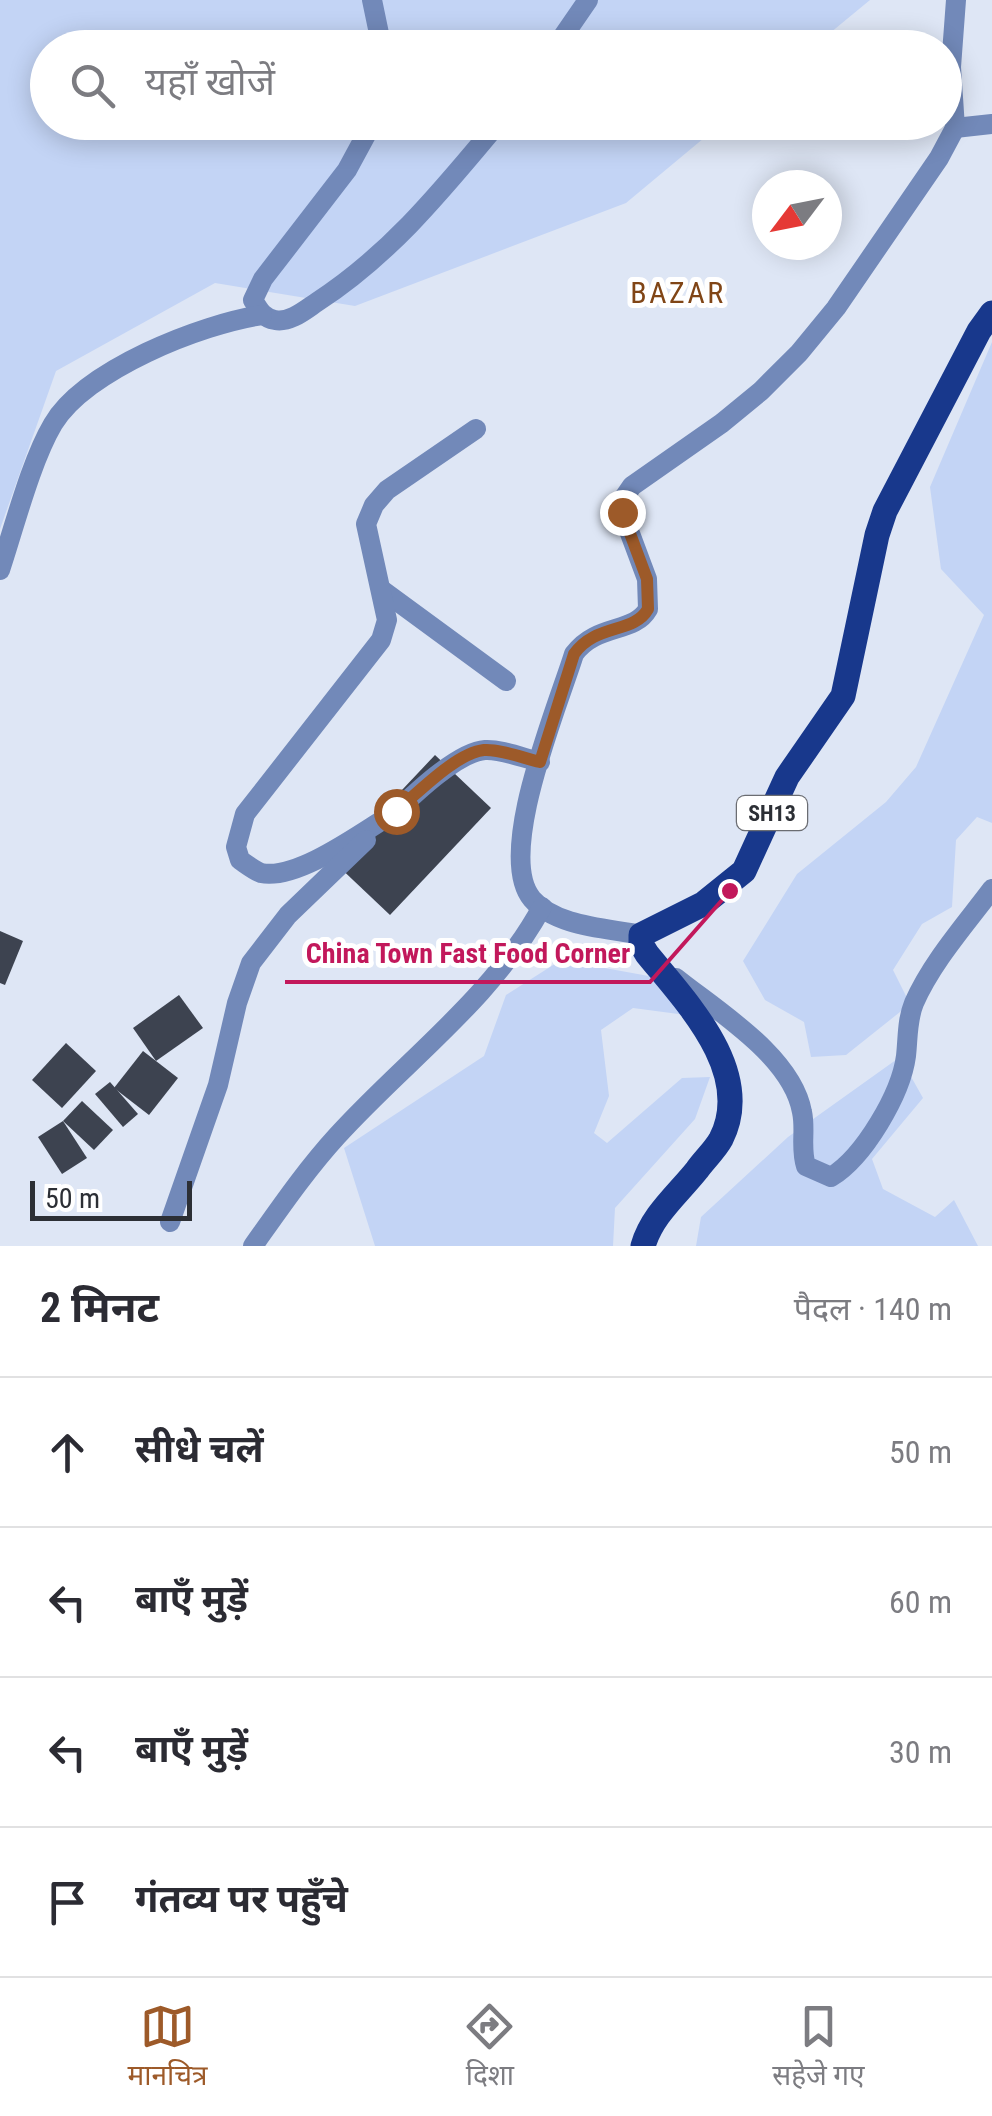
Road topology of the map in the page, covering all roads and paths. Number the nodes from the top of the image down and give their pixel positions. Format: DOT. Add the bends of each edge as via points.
graph roads {
  1 [pos="372,0"];
  2 [pos="588,0"];
  3 [pos="956,0"];
  4 [pos="378,30"];
  5 [pos="567,30"];
  6 [pos="953,30"];
  7 [pos="992,124"];
  8 [pos="962,127"];
  9 [pos="363,140"];
  10 [pos="484,140"];
  11 [pos="949,140"];
  12 [pos="992,313"];
  13 [pos="262,315"];
  14 [pos="476,429"];
  15 [pos="0,570"];
  16 [pos="382,590"];
  17 [pos="506,681"];
  18 [pos="540,762"];
  19 [pos="396,811"];
  20 [pos="992,890"];
  21 [pos="542,908"];
  22 [pos="644,945"];
  23 [pos="170,1222"];
  24 [pos="253,1246"];
  25 [pos="643,1246"];
  1 -- 4 [label="street"];
  2 -- 5 [label="street"];
  3 -- 6 [label="street"];
  7 -- 8 [label="street"];
  9 -- 13 [label="street" via="264,279 254,300"];
  10 -- 13 [label="street" via="413,225 358,276 296,316 278,321"];
  11 -- 18 [label="street" via="799,353 722,423 625,493 622,512 647,579 648,609 637,622 584,640 574,654"];
  12 -- 22 [label="main road, SH13 / SH13" via="876,535 843,696 787,777 744,871"];
  13 -- 15 [label="street" via="210,327 121,366 79,393 53,424"];
  14 -- 16 [label="street" via="374,505 366,524"];
  16 -- 17 [label="street"];
  16 -- 19 [label="street" via="382,640 245,814 236,847 240,860 261,873 294,870"];
  18 -- 19 [label="street" via="474,753"];
  18 -- 21 [label="street" via="519,848 524,884"];
  19 -- 23 [label="street" via="288,915 251,963"];
  20 -- 22 [label="street" via="912,1006 892,1101 850,1162 831,1176 806,1166 802,1112 784,1072"];
  21 -- 22 [label="street"];
  21 -- 24 [label="street" via="513,954 337,1136"];
  22 -- 25 [label="main road" via="708,1032 730,1084 722,1138 663,1207"];
}
